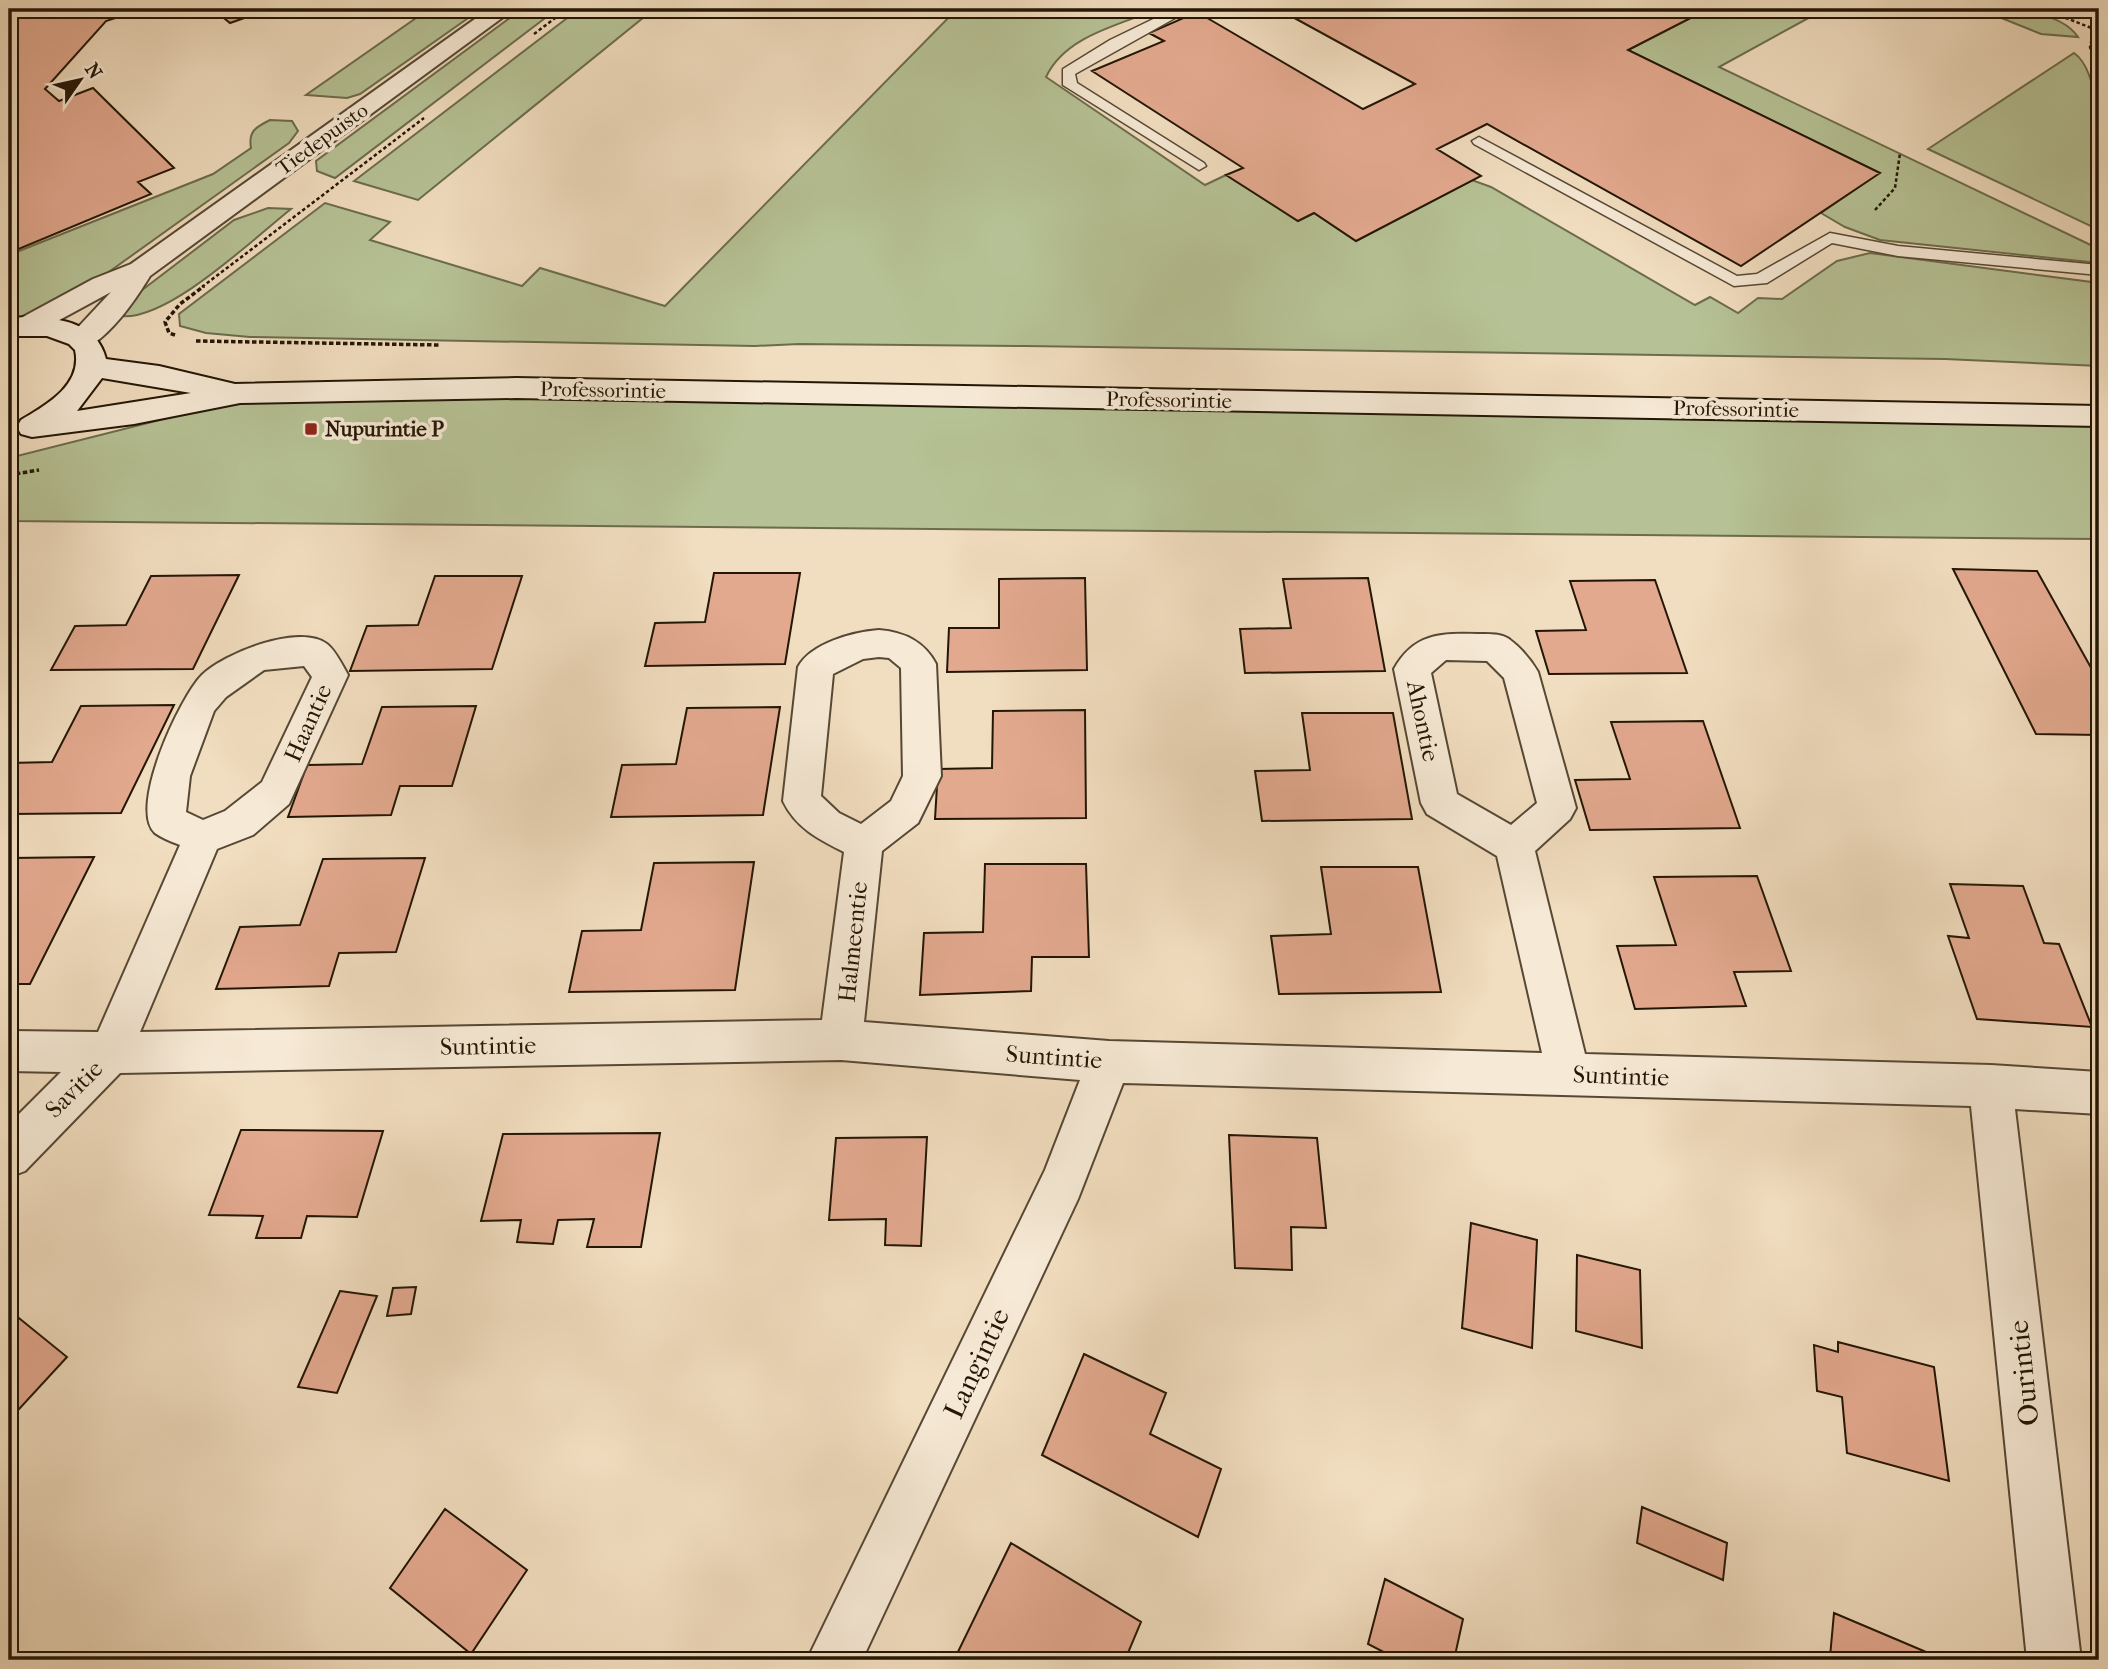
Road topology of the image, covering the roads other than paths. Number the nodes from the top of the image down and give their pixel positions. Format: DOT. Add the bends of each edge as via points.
graph roads {
  1 [pos="503,9"];
  2 [pos="1184,9"];
  3 [pos="1479,141"];
  4 [pos="1199,166"];
  5 [pos="141,270"];
  6 [pos="2099,270"];
  7 [pos="20,326"];
  8 [pos="82,338"];
  9 [pos="92,367"];
  10 [pos="240,393"];
  11 [pos="2099,416"];
  12 [pos="21,431"];
  13 [pos="201,838"];
  14 [pos="864,843"];
  15 [pos="1514,846"];
  16 [pos="841,1040"];
  17 [pos="9,1051"];
  18 [pos="110,1053"];
  19 [pos="1109,1062"];
  20 [pos="1568,1074"];
  21 [pos="1991,1086"];
  22 [pos="2099,1093"];
  23 [pos="9,1155"];
  24 [pos="834,1660"];
  25 [pos="2054,1660"];
  1 -- 5 [label="street, Tiedepuisto"];
  2 -- 4 [label="lane" via="1068,72 1070,85"];
  3 -- 6 [label="lane" via="1734,281 1761,279 1830,238 1898,251"];
  5 -- 7 [label="street, Tiedepuisto"];
  5 -- 8 [label="street, Tiedepuisto" via="124,295"];
  7 -- 8 [label="street" via="61,327"];
  8 -- 9 [label="street" via="91,351"];
  9 -- 10 [label="street, Professorintie"];
  9 -- 12 [label="street" via="73,398"];
  10 -- 11 [label="street, Professorintie" via="516,388"];
  10 -- 12 [label="street, Professorintie"];
  13 -- 13 [label="street, Haantie" via="239,823 276,793 330,675 314,653 284,650 253,659 222,677 201,702 164,797 168,821"];
  13 -- 18 [label="street"];
  14 -- 14 [label="street" via="905,812 922,776 918,664 901,648 872,644 843,651 816,667 802,801 825,825"];
  14 -- 16 [label="street, Halmeentie"];
  15 -- 15 [label="street, Ahontie" via="1558,808 1520,672 1496,648 1439,646 1412,669 1440,803"];
  15 -- 20 [label="street"];
  16 -- 18 [label="street, Suntintie"];
  16 -- 19 [label="street, Suntintie"];
  17 -- 18 [label="street, Suntintie"];
  18 -- 23 [label="street, Savitie"];
  19 -- 20 [label="street, Suntintie"];
  19 -- 24 [label="street, Langintie" via="1062,1183"];
  20 -- 21 [label="street, Suntintie"];
  21 -- 22 [label="street, Suntintie"];
  21 -- 25 [label="street, Ourintie"];
}
